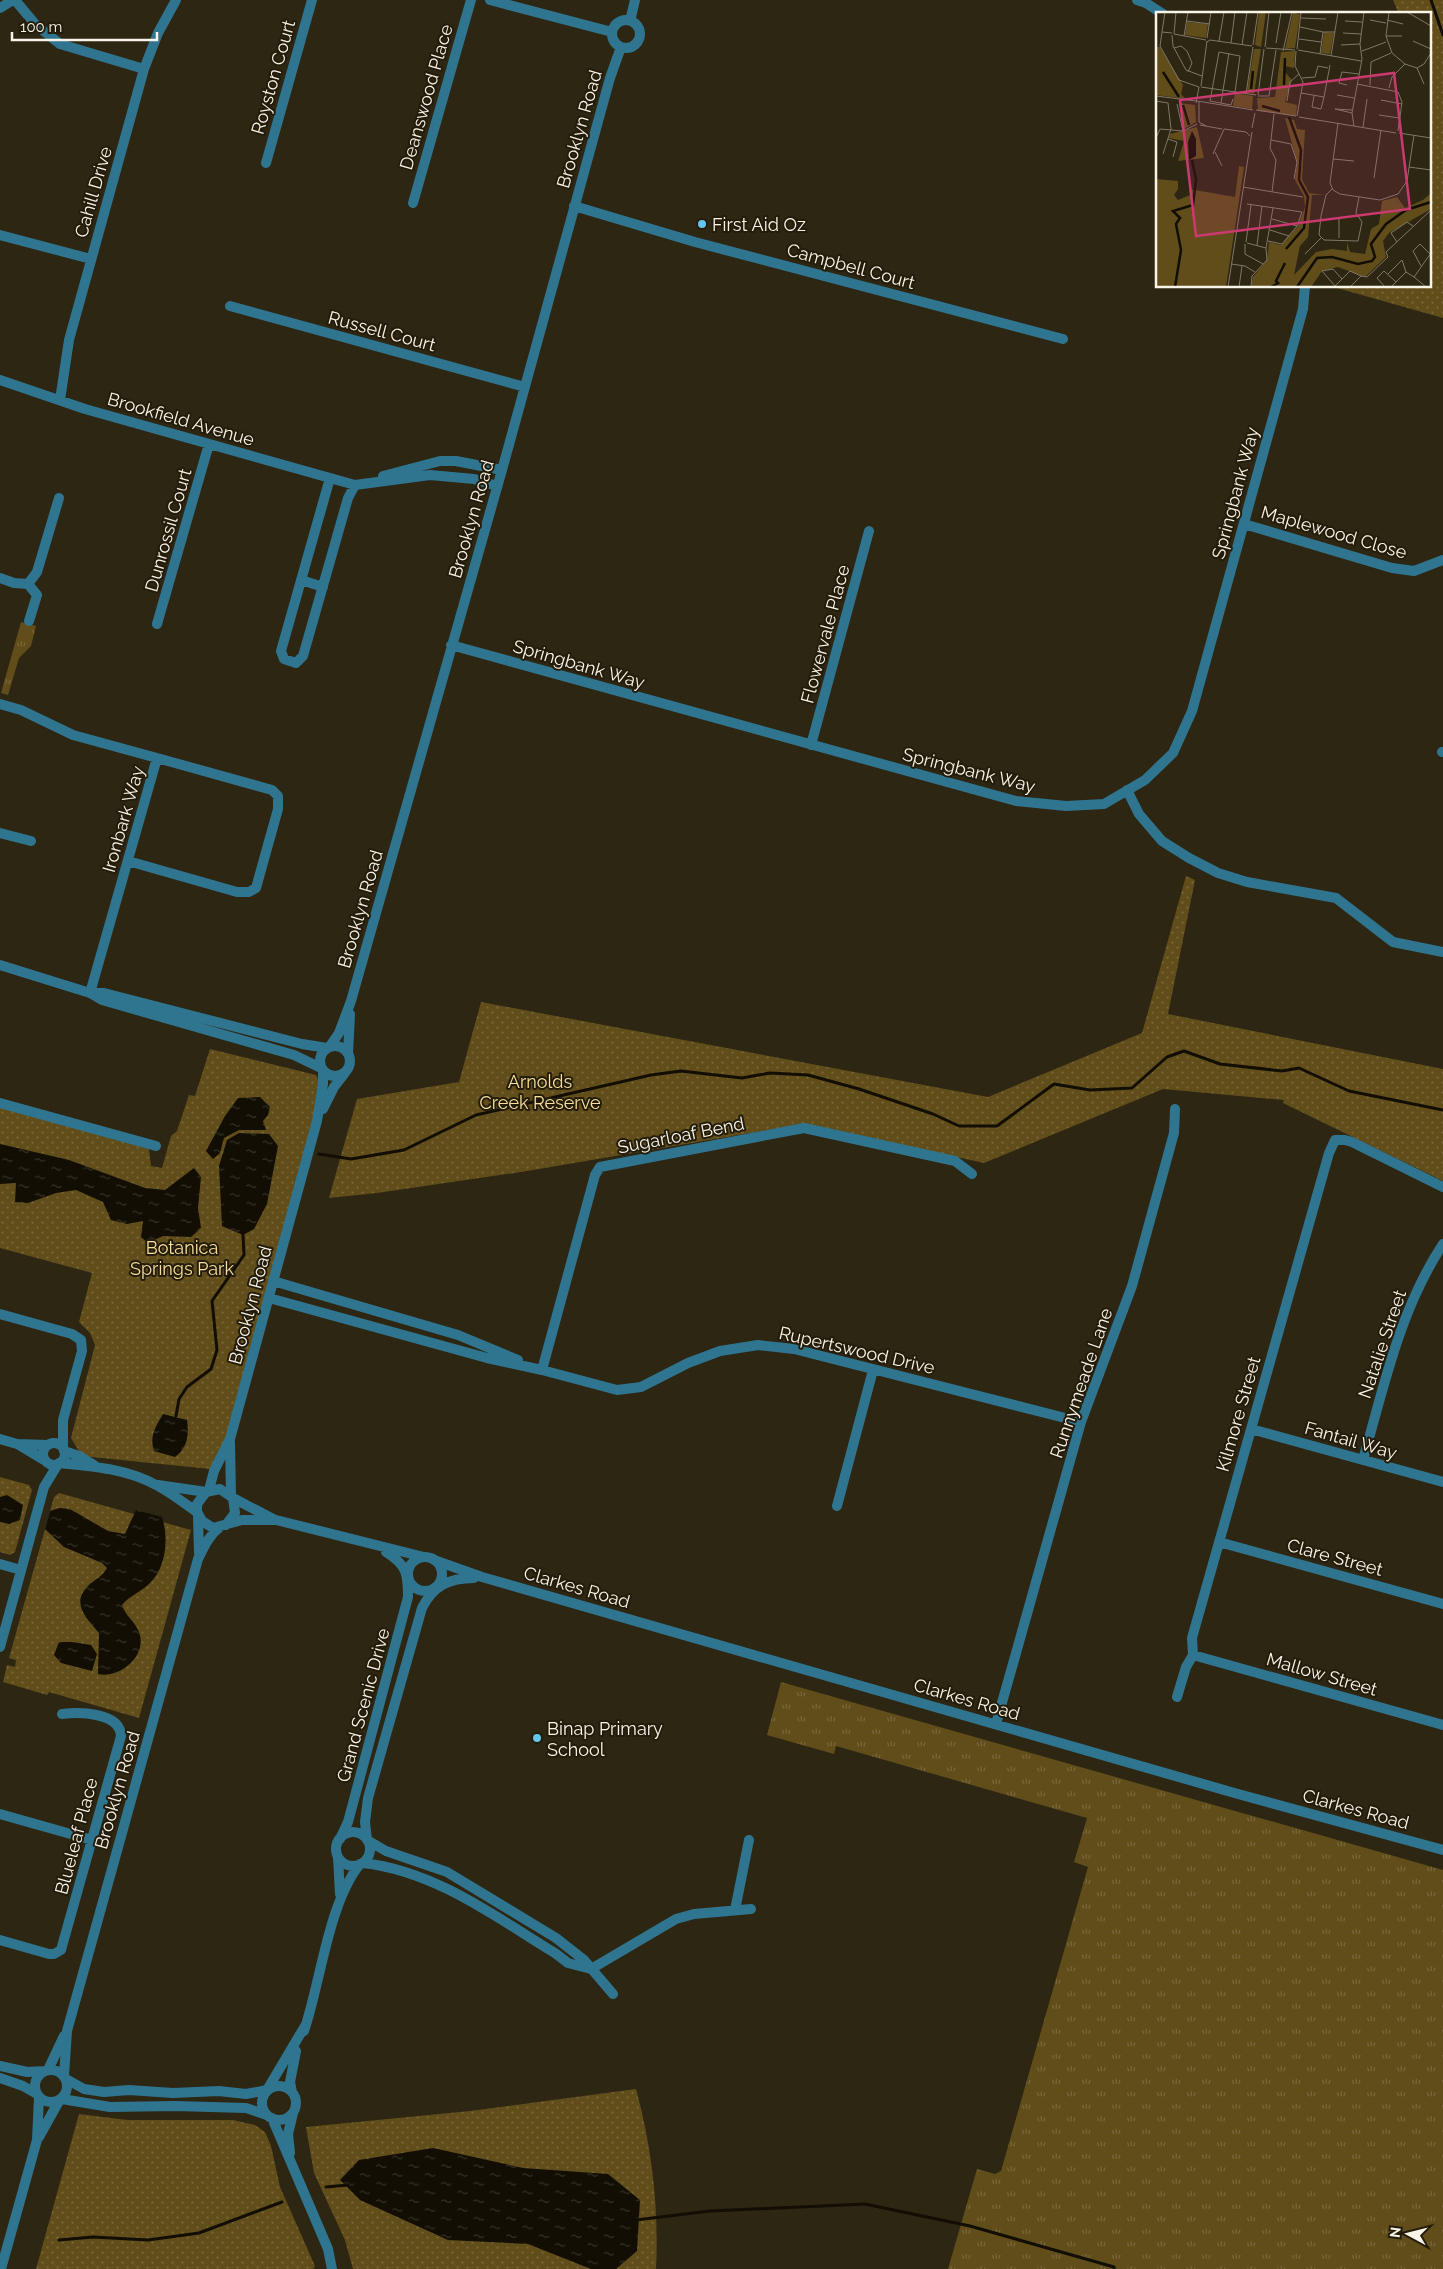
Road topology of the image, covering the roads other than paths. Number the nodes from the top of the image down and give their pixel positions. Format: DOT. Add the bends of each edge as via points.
graph roads {
  1 [pos="14,0"];
  2 [pos="176,0"];
  3 [pos="312,0"];
  4 [pos="471,0"];
  5 [pos="490,0"];
  6 [pos="635,0"];
  7 [pos="1137,0"];
  8 [pos="0,8"];
  9 [pos="1160,12"];
  10 [pos="630,21"];
  11 [pos="612,32"];
  12 [pos="621,47"];
  13 [pos="144,69"];
  14 [pos="266,163"];
  15 [pos="413,203"];
  16 [pos="574,206"];
  17 [pos="0,235"];
  18 [pos="91,259"];
  19 [pos="1305,288"];
  20 [pos="230,306"];
  21 [pos="1063,339"];
  22 [pos="0,380"];
  23 [pos="525,387"];
  24 [pos="60,400"];
  25 [pos="209,444"];
  26 [pos="456,461"];
  27 [pos="502,470"];
  28 [pos="456,476"];
  29 [pos="330,478"];
  30 [pos="355,485"];
  31 [pos="497,486"];
  32 [pos="59,498"];
  33 [pos="1244,524"];
  34 [pos="869,531"];
  35 [pos="1443,560"];
  36 [pos="0,578"];
  37 [pos="301,580"];
  38 [pos="28,584"];
  39 [pos="323,587"];
  40 [pos="29,621"];
  41 [pos="157,624"];
  42 [pos="451,645"];
  43 [pos="0,704"];
  44 [pos="811,746"];
  45 [pos="157,758"];
  46 [pos="1127,790"];
  47 [pos="0,833"];
  48 [pos="31,841"];
  49 [pos="128,861"];
  50 [pos="1443,952"];
  51 [pos="0,965"];
  52 [pos="90,993"];
  53 [pos="351,1001"];
  54 [pos="328,1047"];
  55 [pos="348,1054"];
  56 [pos="322,1069"];
  57 [pos="347,1071"];
  58 [pos="0,1103"];
  59 [pos="1175,1109"];
  60 [pos="317,1121"];
  61 [pos="156,1146"];
  62 [pos="972,1174"];
  63 [pos="1443,1187"];
  64 [pos="1443,1244"];
  65 [pos="273,1281"];
  66 [pos="269,1298"];
  67 [pos="0,1314"];
  68 [pos="389,1316"];
  69 [pos="385,1329"];
  70 [pos="542,1370"];
  71 [pos="873,1370"];
  72 [pos="63,1420"];
  73 [pos="1081,1422"];
  74 [pos="1251,1429"];
  75 [pos="0,1439"];
  76 [pos="230,1439"];
  77 [pos="17,1444"];
  78 [pos="49,1444"];
  79 [pos="63,1450"];
  80 [pos="1363,1460"];
  81 [pos="45,1461"];
  82 [pos="58,1464"];
  83 [pos="95,1465"];
  84 [pos="1443,1482"];
  85 [pos="156,1485"];
  86 [pos="44,1487"];
  87 [pos="207,1491"];
  88 [pos="232,1497"];
  89 [pos="837,1506"];
  90 [pos="198,1514"];
  91 [pos="276,1520"];
  92 [pos="223,1526"];
  93 [pos="1219,1542"];
  94 [pos="379,1547"];
  95 [pos="198,1559"];
  96 [pos="429,1559"];
  97 [pos="0,1564"];
  98 [pos="21,1570"];
  99 [pos="408,1577"];
  100 [pos="482,1577"];
  101 [pos="437,1587"];
  102 [pos="1443,1604"];
  103 [pos="0,1647"];
  104 [pos="1193,1655"];
  105 [pos="1177,1697"];
  106 [pos="62,1714"];
  107 [pos="996,1724"];
  108 [pos="1443,1725"];
  109 [pos="0,1814"];
  110 [pos="340,1839"];
  111 [pos="92,1840"];
  112 [pos="367,1840"];
  113 [pos="749,1840"];
  114 [pos="1443,1850"];
  115 [pos="338,1857"];
  116 [pos="361,1864"];
  117 [pos="338,1905"];
  118 [pos="751,1909"];
  119 [pos="735,1910"];
  120 [pos="0,1940"];
  121 [pos="591,1969"];
  122 [pos="613,1994"];
  123 [pos="305,2026"];
  124 [pos="67,2031"];
  125 [pos="0,2066"];
  126 [pos="46,2071"];
  127 [pos="65,2077"];
  128 [pos="0,2078"];
  129 [pos="267,2090"];
  130 [pos="292,2092"];
  131 [pos="38,2095"];
  132 [pos="60,2100"];
  133 [pos="293,2112"];
  134 [pos="270,2117"];
  135 [pos="37,2140"];
  136 [pos="296,2175"];
  137 [pos="2,2268"];
  138 [pos="332,2269"];
  1 -- 8 [label="street"];
  1 -- 13 [label="street" via="35,24 60,44"];
  2 -- 13 [label="street, Cahill Drive"];
  3 -- 14 [label="street, Royston Court"];
  4 -- 15 [label="street, Deanswood Place"];
  5 -- 11 [label="street"];
  6 -- 10 [label="street"];
  7 -- 9 [label="street"];
  10 -- 11 [label="street" via="620,21"];
  10 -- 12 [label="street" via="639,30 639,38 630,48"];
  11 -- 12 [label="street" via="614,41"];
  12 -- 16 [label="street, Brooklyn Road"];
  13 -- 18 [label="street, Cahill Drive"];
  16 -- 21 [label="street, Campbell Court" via="695,242"];
  16 -- 23 [label="street, Brooklyn Road"];
  17 -- 18 [label="street"];
  18 -- 24 [label="street, Cahill Drive" via="69,340"];
  19 -- 33 [label="street, Springbank Way" via="1303,309"];
  20 -- 23 [label="street, Russell Court"];
  22 -- 24 [label="street, Brookfield Avenue"];
  23 -- 27 [label="street, Brooklyn Road"];
  24 -- 25 [label="street, Brookfield Avenue"];
  25 -- 29 [label="street, Brookfield Avenue"];
  25 -- 41 [label="street, Dunrossil Court"];
  26 -- 27 [label="street"];
  26 -- 28 [label="street"];
  26 -- 30 [label="street" via="425,464"];
  27 -- 31 [label="street, Brooklyn Road"];
  28 -- 30 [label="street, Brookfield Avenue" via="430,475"];
  28 -- 31 [label="street, Brookfield Avenue"];
  29 -- 30 [label="street, Brookfield Avenue"];
  29 -- 37 [label="street"];
  30 -- 39 [label="street"];
  31 -- 42 [label="street, Brooklyn Road"];
  32 -- 38 [label="street" via="38,572"];
  33 -- 35 [label="street, Maplewood Close" via="1392,568 1414,571"];
  33 -- 46 [label="street, Springbank Way" via="1192,711 1173,753 1145,780"];
  34 -- 44 [label="street, Flowervale Place"];
  36 -- 38 [label="street"];
  37 -- 39 [label="street"];
  37 -- 39 [label="street" via="281,651 284,659 296,663 304,656"];
  38 -- 40 [label="street" via="37,595"];
  42 -- 44 [label="street, Springbank Way"];
  42 -- 53 [label="street, Brooklyn Road"];
  43 -- 45 [label="street, Ironbark Way" via="21,710 73,735"];
  44 -- 46 [label="street, Springbank Way" via="1016,801 1066,806 1104,804"];
  45 -- 49 [label="street, Ironbark Way"];
  45 -- 49 [label="street" via="272,790 278,796 278,809 256,888 237,892"];
  46 -- 50 [label="street" via="1139,814 1162,840 1218,873 1247,882 1336,898 1393,942"];
  47 -- 48 [label="street"];
  49 -- 52 [label="street, Ironbark Way"];
  51 -- 52 [label="street"];
  52 -- 54 [label="street" via="104,993 302,1044"];
  52 -- 56 [label="street" via="102,1000 294,1055"];
  53 -- 54 [label="street, Brooklyn Road" via="338,1033"];
  53 -- 55 [label="street, Brooklyn Road"];
  54 -- 55 [label="street" via="342,1047"];
  54 -- 56 [label="street" via="320,1059"];
  55 -- 57 [label="street"];
  56 -- 57 [label="street" via="335,1076"];
  56 -- 60 [label="street, Brooklyn Road"];
  57 -- 60 [label="street, Brooklyn Road" via="334,1087"];
  58 -- 61 [label="street"];
  59 -- 73 [label="street, Runnymeade Lane" via="1174,1132 1132,1286"];
  60 -- 65 [label="street, Brooklyn Road"];
  62 -- 70 [label="street, Sugarloaf Bend" via="955,1162 804,1128 600,1167 595,1175"];
  63 -- 74 [label="street, Kilmore Street" via="1352,1142 1335,1140"];
  64 -- 80 [label="street, Natalie Street" via="1405,1318"];
  65 -- 66 [label="street, Brooklyn Road"];
  65 -- 68 [label="street, Rupertswood Drive"];
  66 -- 69 [label="street, Rupertswood Drive"];
  66 -- 76 [label="street, Brooklyn Road"];
  67 -- 72 [label="street" via="72,1334 81,1340 82,1351"];
  68 -- 69 [label="street"];
  68 -- 70 [label="street, Rupertswood Drive" via="458,1335"];
  69 -- 70 [label="street, Rupertswood Drive"];
  70 -- 71 [label="street, Rupertswood Drive" via="617,1390 641,1387 720,1351 758,1345 794,1349"];
  71 -- 73 [label="street, Rupertswood Drive"];
  71 -- 89 [label="street"];
  72 -- 78 [label="street"];
  72 -- 79 [label="street"];
  73 -- 107 [label="street, Runnymeade Lane"];
  74 -- 80 [label="street, Fantail Way"];
  74 -- 93 [label="street, Kilmore Street"];
  75 -- 77 [label="street"];
  76 -- 87 [label="street, Brooklyn Road"];
  76 -- 88 [label="street, Brooklyn Road"];
  77 -- 78 [label="street"];
  77 -- 81 [label="street"];
  78 -- 79 [label="street" via="55,1443"];
  78 -- 81 [label="street" via="43,1454"];
  79 -- 82 [label="street" via="64,1458"];
  79 -- 83 [label="street"];
  80 -- 84 [label="street, Fantail Way"];
  81 -- 82 [label="street" via="51,1465"];
  81 -- 86 [label="street"];
  82 -- 83 [label="street"];
  82 -- 86 [label="street"];
  83 -- 85 [label="street"];
  85 -- 87 [label="street"];
  85 -- 90 [label="street"];
  86 -- 98 [label="street"];
  87 -- 88 [label="street" via="220,1489"];
  87 -- 90 [label="street" via="197,1504"];
  88 -- 91 [label="street, Clarkes Road"];
  88 -- 92 [label="street" via="235,1513"];
  90 -- 92 [label="street" via="207,1526"];
  90 -- 95 [label="street, Brooklyn Road"];
  91 -- 92 [label="street, Clarkes Road" via="242,1520"];
  91 -- 94 [label="street, Clarkes Road"];
  92 -- 95 [label="street, Brooklyn Road" via="214,1532"];
  93 -- 102 [label="street, Clare Street"];
  93 -- 104 [label="street, Kilmore Street" via="1192,1638"];
  94 -- 96 [label="street, Clarkes Road"];
  94 -- 99 [label="street, Clarkes Road" via="404,1567"];
  95 -- 124 [label="street, Brooklyn Road"];
  96 -- 99 [label="street" via="412,1564"];
  96 -- 100 [label="street, Clarkes Road"];
  96 -- 101 [label="street" via="439,1565 442,1574"];
  97 -- 98 [label="street"];
  98 -- 103 [label="street"];
  99 -- 101 [label="street, Clarkes Road" via="418,1590 430,1591"];
  99 -- 110 [label="street, Grand Scenic Drive" via="406,1611 348,1822"];
  100 -- 101 [label="street, Clarkes Road" via="457,1578"];
  100 -- 107 [label="street, Clarkes Road"];
  101 -- 112 [label="street, Grand Scenic Drive" via="419,1617 374,1779 365,1812"];
  104 -- 105 [label="street, Kilmore Street"];
  104 -- 108 [label="street, Mallow Street"];
  106 -- 111 [label="street, Blueleaf Place" via="77,1712 112,1720 121,1732"];
  107 -- 114 [label="street, Clarkes Road"];
  109 -- 111 [label="street"];
  110 -- 112 [label="street" via="351,1832"];
  110 -- 115 [label="street, Grand Scenic Drive" via="336,1846"];
  111 -- 120 [label="street, Blueleaf Place" via="61,1950 49,1954"];
  112 -- 116 [label="street, Grand Scenic Drive" via="369,1854"];
  112 -- 121 [label="street" via="386,1851 429,1864 466,1882 556,1938"];
  113 -- 119 [label="street"];
  115 -- 116 [label="street" via="346,1865"];
  115 -- 117 [label="street, Grand Scenic Drive"];
  116 -- 117 [label="street, Grand Scenic Drive" via="351,1875"];
  116 -- 121 [label="street" via="394,1868 440,1884 568,1963"];
  117 -- 123 [label="street, Grand Scenic Drive"];
  118 -- 119 [label="street"];
  119 -- 121 [label="street" via="676,1919"];
  121 -- 122 [label="street"];
  123 -- 129 [label="street, Grand Scenic Drive"];
  123 -- 130 [label="street, Grand Scenic Drive" via="292,2066"];
  124 -- 126 [label="street, Brooklyn Road"];
  124 -- 127 [label="street, Brooklyn Road"];
  125 -- 126 [label="street" via="27,2072"];
  126 -- 127 [label="street" via="57,2071"];
  126 -- 131 [label="street" via="35,2084"];
  127 -- 129 [label="street" via="84,2089 104,2092 219,2091 246,2094"];
  127 -- 132 [label="street" via="67,2090"];
  128 -- 131 [label="street"];
  129 -- 130 [label="street" via="283,2086"];
  129 -- 134 [label="street, Grand Scenic Drive" via="262,2105"];
  130 -- 133 [label="street, Grand Scenic Drive" via="296,2102"];
  131 -- 132 [label="street" via="50,2103"];
  131 -- 135 [label="street"];
  132 -- 134 [label="street" via="110,2107 246,2108"];
  132 -- 135 [label="street"];
  133 -- 134 [label="street" via="283,2119"];
  133 -- 136 [label="street, Grand Scenic Drive" via="288,2134"];
  134 -- 136 [label="street, Grand Scenic Drive"];
  135 -- 137 [label="street"];
  136 -- 138 [label="street, Grand Scenic Drive" via="328,2249"];
}
